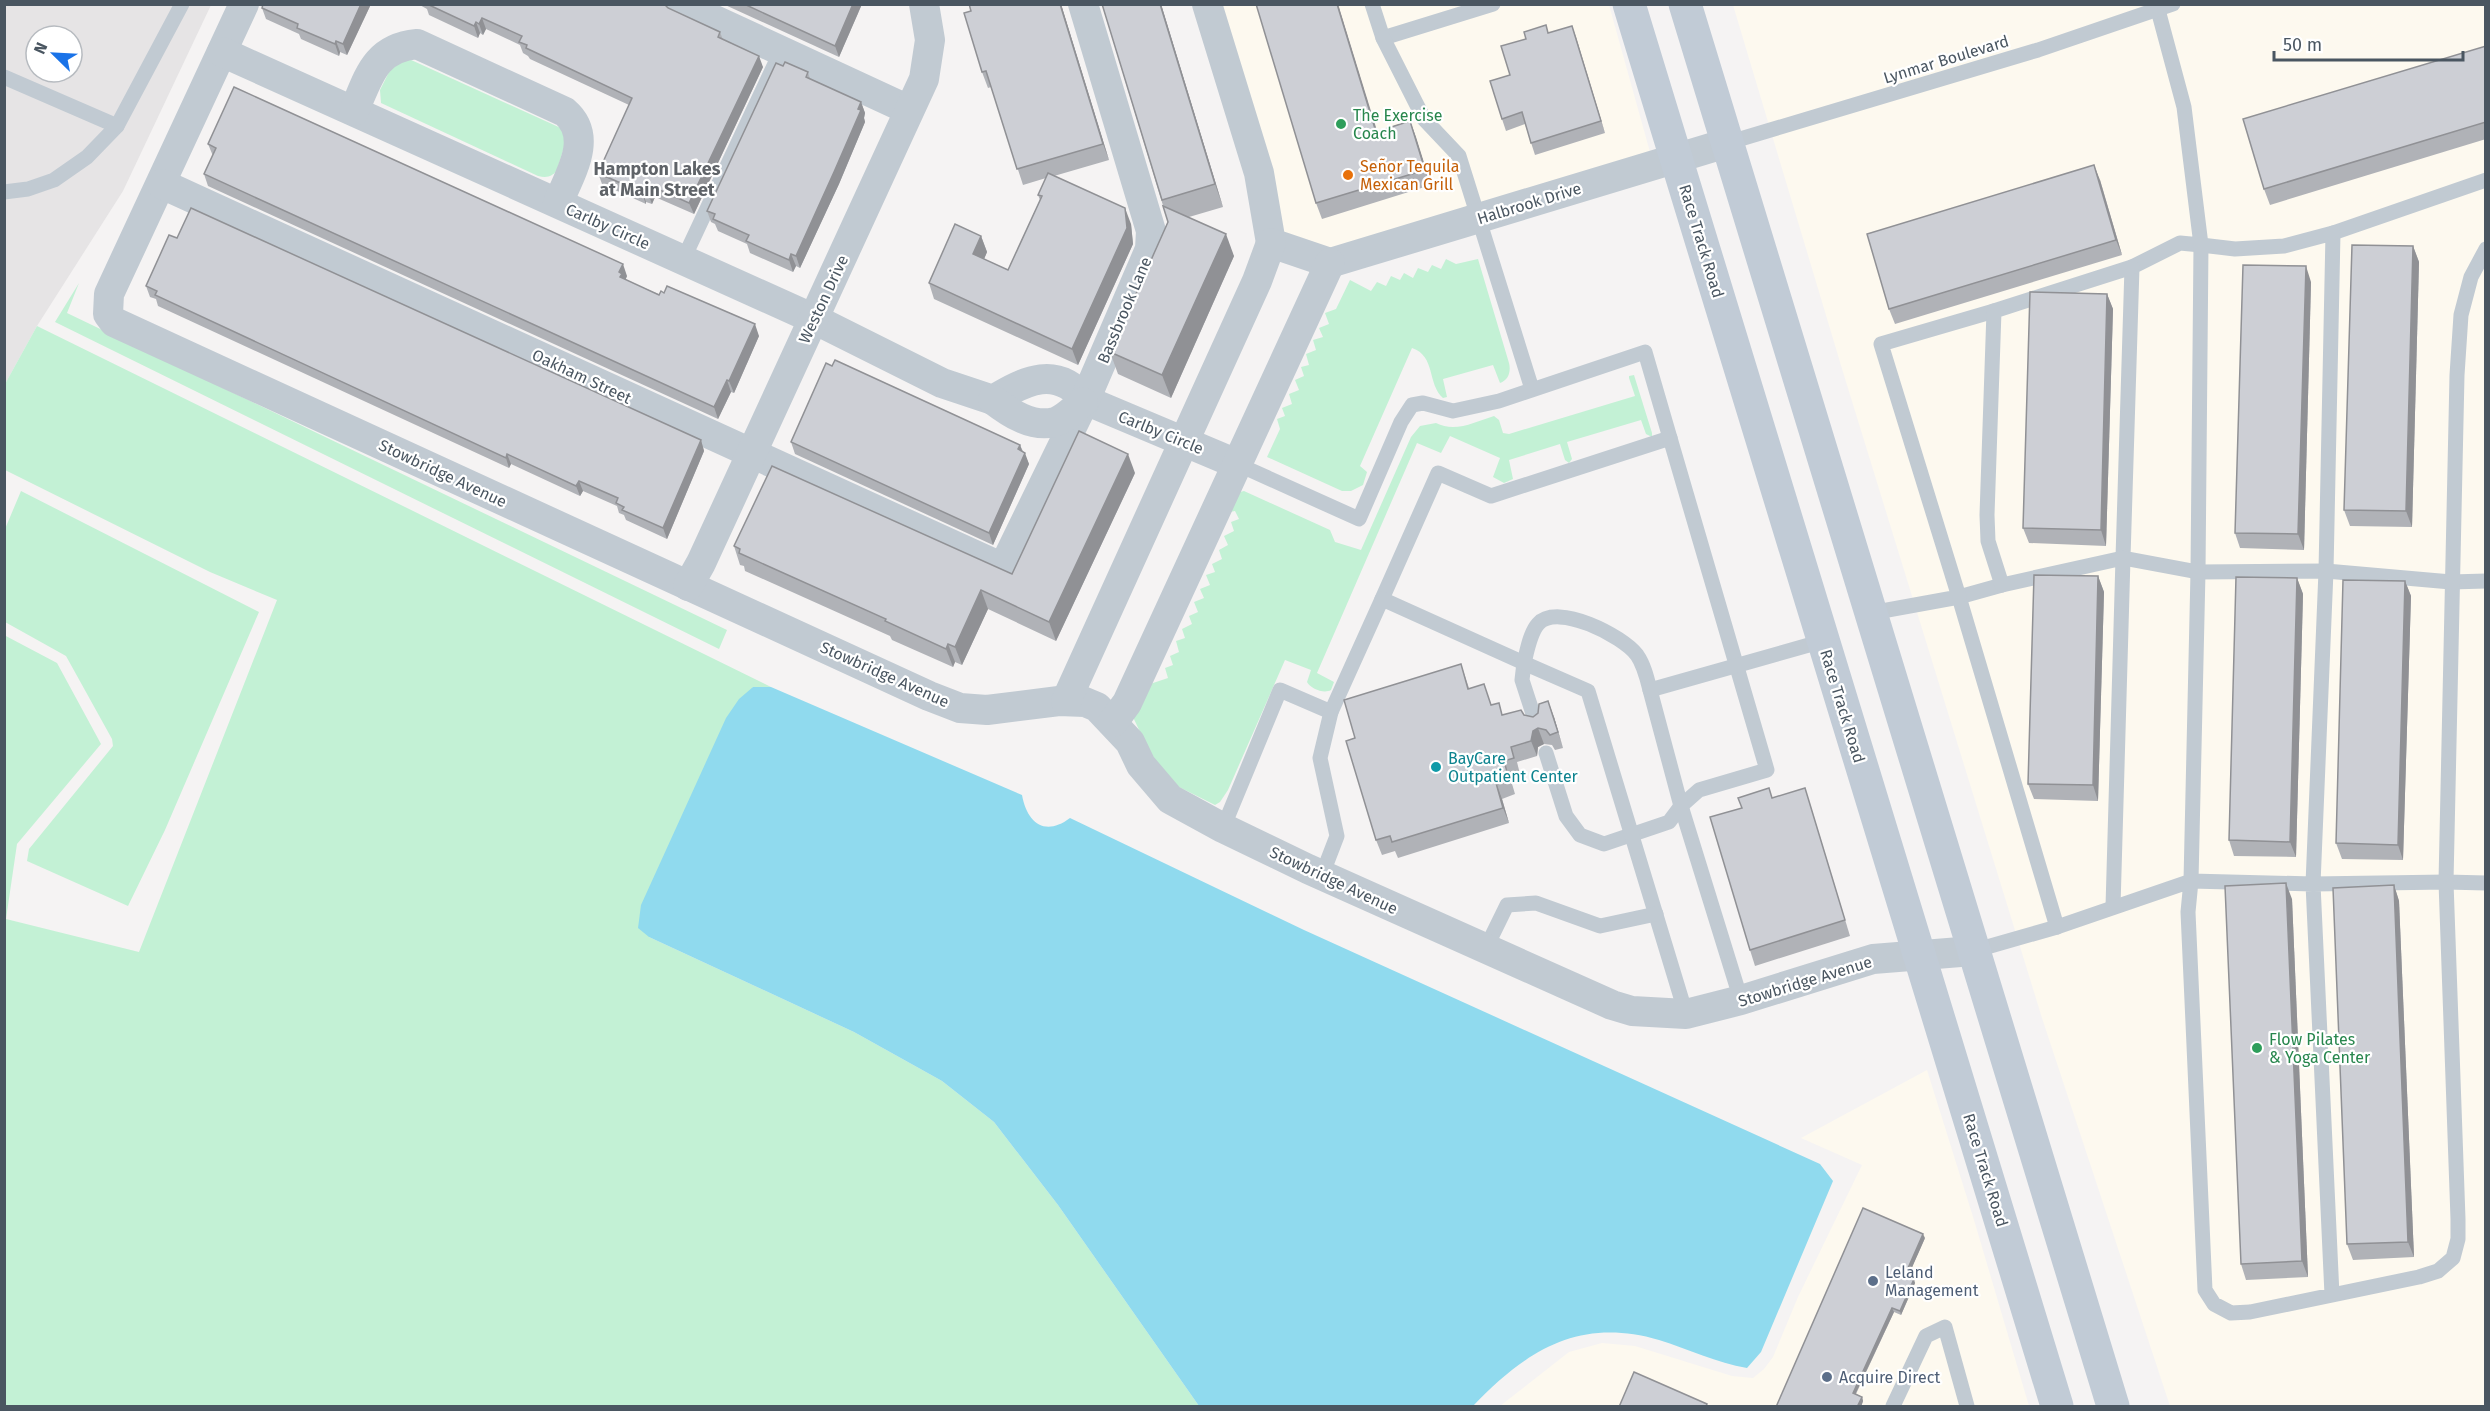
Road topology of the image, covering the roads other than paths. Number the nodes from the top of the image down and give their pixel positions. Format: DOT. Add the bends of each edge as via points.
graph roads {
  1 [pos="182,4"];
  2 [pos="244,4"];
  3 [pos="680,4"];
  4 [pos="924,4"];
  5 [pos="1083,4"];
  6 [pos="1207,4"];
  7 [pos="1372,4"];
  8 [pos="1493,4"];
  9 [pos="1629,4"];
  10 [pos="1685,4"];
  11 [pos="2165,7"];
  12 [pos="1383,38"];
  13 [pos="781,51"];
  14 [pos="222,52"];
  15 [pos="4,77"];
  16 [pos="909,110"];
  17 [pos="354,111"];
  18 [pos="117,126"];
  19 [pos="1727,143"];
  20 [pos="1677,158"];
  21 [pos="2486,180"];
  22 [pos="162,184"];
  23 [pos="4,192"];
  24 [pos="558,203"];
  25 [pos="1479,218"];
  26 [pos="2333,233"];
  27 [pos="1271,243"];
  28 [pos="2201,245"];
  29 [pos="2486,249"];
  30 [pos="683,260"];
  31 [pos="1330,263"];
  32 [pos="2132,267"];
  33 [pos="1994,311"];
  34 [pos="814,319"];
  35 [pos="1532,389"];
  36 [pos="993,400"];
  37 [pos="1085,400"];
  38 [pos="1671,438"];
  39 [pos="1184,440"];
  40 [pos="750,452"];
  41 [pos="1237,464"];
  42 [pos="2123,558"];
  43 [pos="1003,568"];
  44 [pos="2326,571"];
  45 [pos="2198,572"];
  46 [pos="2486,581"];
  47 [pos="2451,582"];
  48 [pos="2002,585"];
  49 [pos="688,586"];
  50 [pos="1959,597"];
  51 [pos="1382,598"];
  52 [pos="1871,613"];
  53 [pos="1823,641"];
  54 [pos="1524,663"];
  55 [pos="1736,663"];
  56 [pos="1650,690"];
  57 [pos="1066,701"];
  58 [pos="1330,712"];
  59 [pos="1113,722"];
  60 [pos="1536,723"];
  61 [pos="1546,753"];
  62 [pos="1681,806"];
  63 [pos="1223,828"];
  64 [pos="1632,836"];
  65 [pos="1322,875"];
  66 [pos="2191,881"];
  67 [pos="2446,882"];
  68 [pos="2486,883"];
  69 [pos="2313,884"];
  70 [pos="2113,907"];
  71 [pos="1656,914"];
  72 [pos="2057,927"];
  73 [pos="1485,950"];
  74 [pos="1974,951"];
  75 [pos="1921,956"];
  76 [pos="1741,1000"];
  77 [pos="1686,1014"];
  78 [pos="2332,1295"];
  79 [pos="1893,1407"];
  80 [pos="1967,1407"];
  81 [pos="2057,1407"];
  82 [pos="2113,1407"];
  1 -- 18 [label="lane"];
  2 -- 14 [label="street, Stowbridge Avenue"];
  3 -- 13 [label="street"];
  4 -- 16 [label="street, Weston Drive" via="930,40 924,79"];
  5 -- 37 [label="street, Bassbrook Lane" via="1151,231 1150,249"];
  6 -- 27 [label="street" via="1259,172"];
  7 -- 12 [label="lane"];
  8 -- 12 [label="lane"];
  9 -- 20 [label="main road, Race Track Road"];
  10 -- 19 [label="main road"];
  11 -- 19 [label="lane, Lynmar Boulevard" via="2038,50"];
  11 -- 28 [label="lane" via="2184,107"];
  12 -- 25 [label="lane" via="1424,119 1459,156"];
  13 -- 16 [label="street"];
  13 -- 30 [label="lane"];
  14 -- 17 [label="street, Carlby Circle"];
  14 -- 22 [label="street, Stowbridge Avenue"];
  15 -- 18 [label="lane"];
  16 -- 34 [label="street, Weston Drive"];
  17 -- 24 [label="street, Carlby Circle"];
  17 -- 24 [label="street" via="375,65 389,51 417,44 565,112 574,120 579,134 578,153"];
  18 -- 23 [label="lane" via="87,158 54,180"];
  19 -- 20 [label="street, Halbrook Drive"];
  19 -- 52 [label="main road"];
  20 -- 25 [label="street, Halbrook Drive"];
  20 -- 53 [label="main road, Race Track Road"];
  21 -- 26 [label="lane"];
  22 -- 40 [label="street, Oakham Street"];
  22 -- 49 [label="street, Stowbridge Avenue" via="109,294 108,314 114,322"];
  24 -- 30 [label="street, Carlby Circle"];
  25 -- 31 [label="street, Halbrook Drive"];
  25 -- 35 [label="lane"];
  26 -- 28 [label="lane" via="2284,246 2235,249"];
  26 -- 44 [label="lane"];
  27 -- 31 [label="street"];
  27 -- 39 [label="street"];
  28 -- 32 [label="lane" via="2180,243"];
  28 -- 45 [label="lane"];
  29 -- 47 [label="lane" via="2470,277 2462,315"];
  30 -- 34 [label="street, Carlby Circle"];
  31 -- 41 [label="street"];
  32 -- 33 [label="lane"];
  32 -- 42 [label="lane"];
  33 -- 48 [label="lane" via="1986,515 1988,542"];
  33 -- 50 [label="lane" via="1881,345"];
  34 -- 36 [label="street, Carlby Circle" via="942,383"];
  34 -- 40 [label="street, Weston Drive"];
  35 -- 38 [label="lane" via="1645,352"];
  35 -- 41 [label="lane" via="1453,411 1412,405 1359,519"];
  36 -- 37 [label="street, Carlby Circle" via="1028,382 1047,378 1066,381"];
  36 -- 37 [label="street, Carlby Circle" via="1021,418 1038,422 1056,422"];
  37 -- 39 [label="street, Carlby Circle"];
  37 -- 43 [label="street, Bassbrook Lane"];
  38 -- 51 [label="lane" via="1491,496 1438,473"];
  38 -- 55 [label="lane"];
  39 -- 41 [label="street, Carlby Circle"];
  39 -- 57 [label="street"];
  40 -- 43 [label="street, Oakham Street"];
  40 -- 49 [label="street, Weston Drive"];
  41 -- 59 [label="street" via="1127,704"];
  42 -- 45 [label="lane"];
  42 -- 48 [label="lane"];
  42 -- 70 [label="lane"];
  44 -- 45 [label="lane"];
  44 -- 47 [label="lane"];
  44 -- 69 [label="lane"];
  45 -- 66 [label="lane"];
  46 -- 47 [label="lane"];
  47 -- 67 [label="lane"];
  48 -- 50 [label="lane"];
  49 -- 57 [label="street, Stowbridge Avenue" via="960,708 1001,709"];
  50 -- 52 [label="lane"];
  50 -- 72 [label="lane"];
  51 -- 54 [label="lane"];
  51 -- 58 [label="lane"];
  52 -- 74 [label="main road"];
  53 -- 55 [label="lane"];
  53 -- 75 [label="main road, Race Track Road"];
  54 -- 56 [label="lane" via="1539,623 1554,615 1570,618 1629,646 1642,664"];
  54 -- 60 [label="lane" via="1522,680"];
  54 -- 64 [label="lane" via="1588,691"];
  55 -- 56 [label="lane"];
  55 -- 62 [label="lane" via="1767,770 1698,790"];
  56 -- 62 [label="lane"];
  57 -- 59 [label="street, Stowbridge Avenue" via="1097,707"];
  58 -- 63 [label="lane" via="1280,690"];
  58 -- 65 [label="lane" via="1320,758 1337,836"];
  59 -- 63 [label="street, Stowbridge Avenue" via="1130,742 1140,765 1170,799"];
  61 -- 64 [label="lane" via="1566,816 1580,835 1604,844"];
  62 -- 64 [label="lane" via="1669,822"];
  62 -- 76 [label="lane"];
  63 -- 65 [label="street, Stowbridge Avenue"];
  64 -- 71 [label="lane"];
  65 -- 73 [label="street, Stowbridge Avenue"];
  66 -- 69 [label="lane"];
  66 -- 70 [label="lane"];
  66 -- 78 [label="lane" via="2187,912 2205,1290 2214,1305 2231,1313"];
  67 -- 68 [label="lane"];
  67 -- 69 [label="lane"];
  67 -- 78 [label="lane" via="2458,1220 2453,1258 2438,1271"];
  69 -- 78 [label="lane"];
  70 -- 72 [label="lane"];
  71 -- 73 [label="lane" via="1600,926 1536,903 1507,905"];
  71 -- 77 [label="lane"];
  72 -- 74 [label="lane"];
  73 -- 77 [label="street, Stowbridge Avenue" via="1612,1005 1632,1011"];
  74 -- 75 [label="street, Stowbridge Avenue"];
  74 -- 82 [label="main road"];
  75 -- 76 [label="street, Stowbridge Avenue" via="1873,960"];
  75 -- 81 [label="main road, Race Track Road"];
  76 -- 77 [label="street, Stowbridge Avenue"];
  79 -- 80 [label="lane" via="1926,1336 1945,1327"];
}
